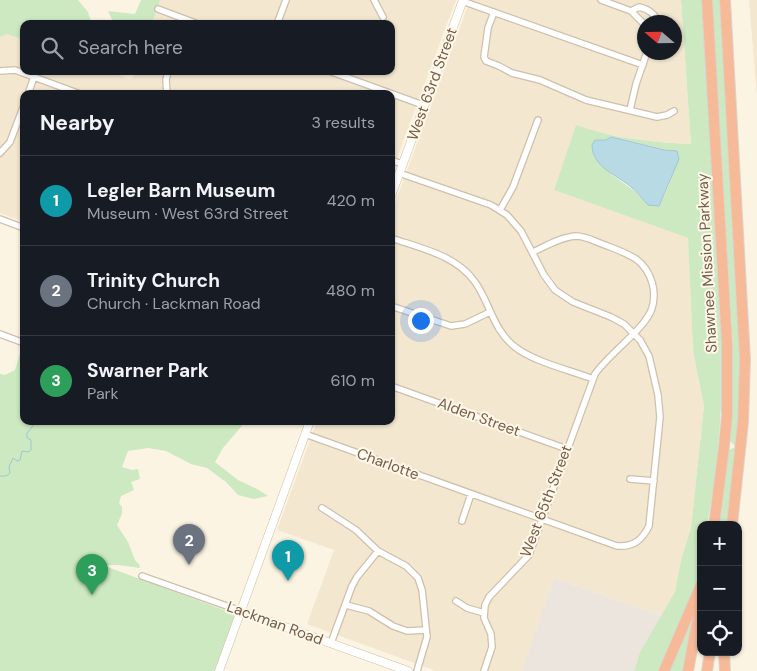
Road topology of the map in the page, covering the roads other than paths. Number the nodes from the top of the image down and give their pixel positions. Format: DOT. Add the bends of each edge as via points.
graph roads {
  1 [pos="286,0"];
  2 [pos="374,0"];
  3 [pos="462,0"];
  4 [pos="601,0"];
  5 [pos="707,0"];
  6 [pos="726,0"];
  7 [pos="158,9"];
  8 [pos="631,11"];
  9 [pos="494,12"];
  10 [pos="654,15"];
  11 [pos="383,17"];
  12 [pos="637,17"];
  13 [pos="182,20"];
  14 [pos="278,20"];
  15 [pos="645,60"];
  16 [pos="643,66"];
  17 [pos="0,71"];
  18 [pos="20,72"];
  19 [pos="29,75"];
  20 [pos="167,75"];
  21 [pos="341,75"];
  22 [pos="34,77"];
  23 [pos="29,90"];
  24 [pos="69,90"];
  25 [pos="167,90"];
  26 [pos="382,90"];
  27 [pos="395,95"];
  28 [pos="423,105"];
  29 [pos="630,110"];
  30 [pos="674,111"];
  31 [pos="20,115"];
  32 [pos="538,120"];
  33 [pos="0,153"];
  34 [pos="395,161"];
  35 [pos="402,164"];
  36 [pos="399,173"];
  37 [pos="395,184"];
  38 [pos="500,210"];
  39 [pos="0,219"];
  40 [pos="20,226"];
  41 [pos="395,239"];
  42 [pos="533,252"];
  43 [pos="395,307"];
  44 [pos="490,312"];
  45 [pos="633,333"];
  46 [pos="0,334"];
  47 [pos="20,342"];
  48 [pos="593,379"];
  49 [pos="395,387"];
  50 [pos="308,425"];
  51 [pos="305,434"];
  52 [pos="567,449"];
  53 [pos="630,479"];
  54 [pos="654,481"];
  55 [pos="471,494"];
  56 [pos="322,508"];
  57 [pos="542,519"];
  58 [pos="462,521"];
  59 [pos="715,521"];
  60 [pos="732,521"];
  61 [pos="378,551"];
  62 [pos="142,576"];
  63 [pos="697,594"];
  64 [pos="456,601"];
  65 [pos="346,605"];
  66 [pos="241,611"];
  67 [pos="699,611"];
  68 [pos="484,614"];
  69 [pos="426,630"];
  70 [pos="331,643"];
  71 [pos="709,656"];
  72 [pos="724,656"];
  73 [pos="219,671"];
  74 [pos="408,671"];
  75 [pos="417,671"];
  76 [pos="484,671"];
  77 [pos="664,671"];
  78 [pos="688,671"];
  79 [pos="707,671"];
  80 [pos="725,671"];
  1 -- 14 [label="street"];
  2 -- 11 [label="street"];
  3 -- 9 [label="street"];
  3 -- 28 [label="street, West 63rd Street"];
  4 -- 8 [label="street"];
  5 -- 59 [label="highway, Shawnee Mission Parkway" via="728,344 726,430"];
  6 -- 60 [label="highway" via="745,359 744,422"];
  7 -- 13 [label="street"];
  8 -- 10 [label="street" via="646,8"];
  8 -- 12 [label="street"];
  9 -- 16 [label="street"];
  9 -- 29 [label="street" via="486,38 486,61 586,100"];
  15 -- 16 [label="street"];
  16 -- 29 [label="street"];
  17 -- 18 [label="street"];
  19 -- 22 [label="street"];
  20 -- 25 [label="street"];
  21 -- 26 [label="street"];
  22 -- 23 [label="street"];
  22 -- 24 [label="street"];
  27 -- 28 [label="street"];
  28 -- 35 [label="street, West 63rd Street"];
  29 -- 30 [label="street" via="657,116"];
  31 -- 33 [label="street" via="10,142"];
  32 -- 38 [label="street" via="514,188"];
  34 -- 35 [label="street"];
  35 -- 36 [label="street, West 63rd Street"];
  36 -- 37 [label="street, West 63rd Street"];
  36 -- 38 [label="street"];
  38 -- 42 [label="street" via="515,223"];
  39 -- 40 [label="street"];
  41 -- 44 [label="street" via="458,265 476,283"];
  42 -- 45 [label="street" via="555,290 572,302 620,321"];
  42 -- 45 [label="street, West 65th Street" via="575,236 638,260 652,280 654,298 651,310"];
  43 -- 44 [label="street" via="451,326 465,324"];
  44 -- 48 [label="street" via="500,331 516,348"];
  45 -- 48 [label="street, West 65th Street"];
  45 -- 54 [label="street" via="648,356 660,405"];
  46 -- 47 [label="street"];
  48 -- 52 [label="street, West 65th Street"];
  49 -- 52 [label="street, Alden Street"];
  50 -- 51 [label="street"];
  51 -- 55 [label="street, Charlotte"];
  51 -- 66 [label="street"];
  52 -- 57 [label="street, West 65th Street"];
  53 -- 54 [label="street"];
  54 -- 57 [label="street, Charlotte" via="649,526 644,536 631,545 612,544"];
  55 -- 57 [label="street, Charlotte"];
  55 -- 58 [label="street"];
  56 -- 61 [label="street" via="356,530"];
  57 -- 68 [label="street, West 65th Street" via="529,555 489,597"];
  61 -- 65 [label="street" via="357,577"];
  61 -- 69 [label="street" via="406,566 418,578"];
  62 -- 66 [label="street, Lackman Road"];
  63 -- 77 [label="highway"];
  64 -- 68 [label="street"];
  65 -- 69 [label="street" via="374,613 406,631"];
  65 -- 70 [label="street"];
  66 -- 70 [label="street, Lackman Road"];
  66 -- 73 [label="street"];
  67 -- 78 [label="highway"];
  68 -- 76 [label="street" via="492,640"];
  69 -- 75 [label="street"];
  70 -- 74 [label="street, Lackman Road"];
  71 -- 79 [label="highway"];
  72 -- 80 [label="highway"];
}
